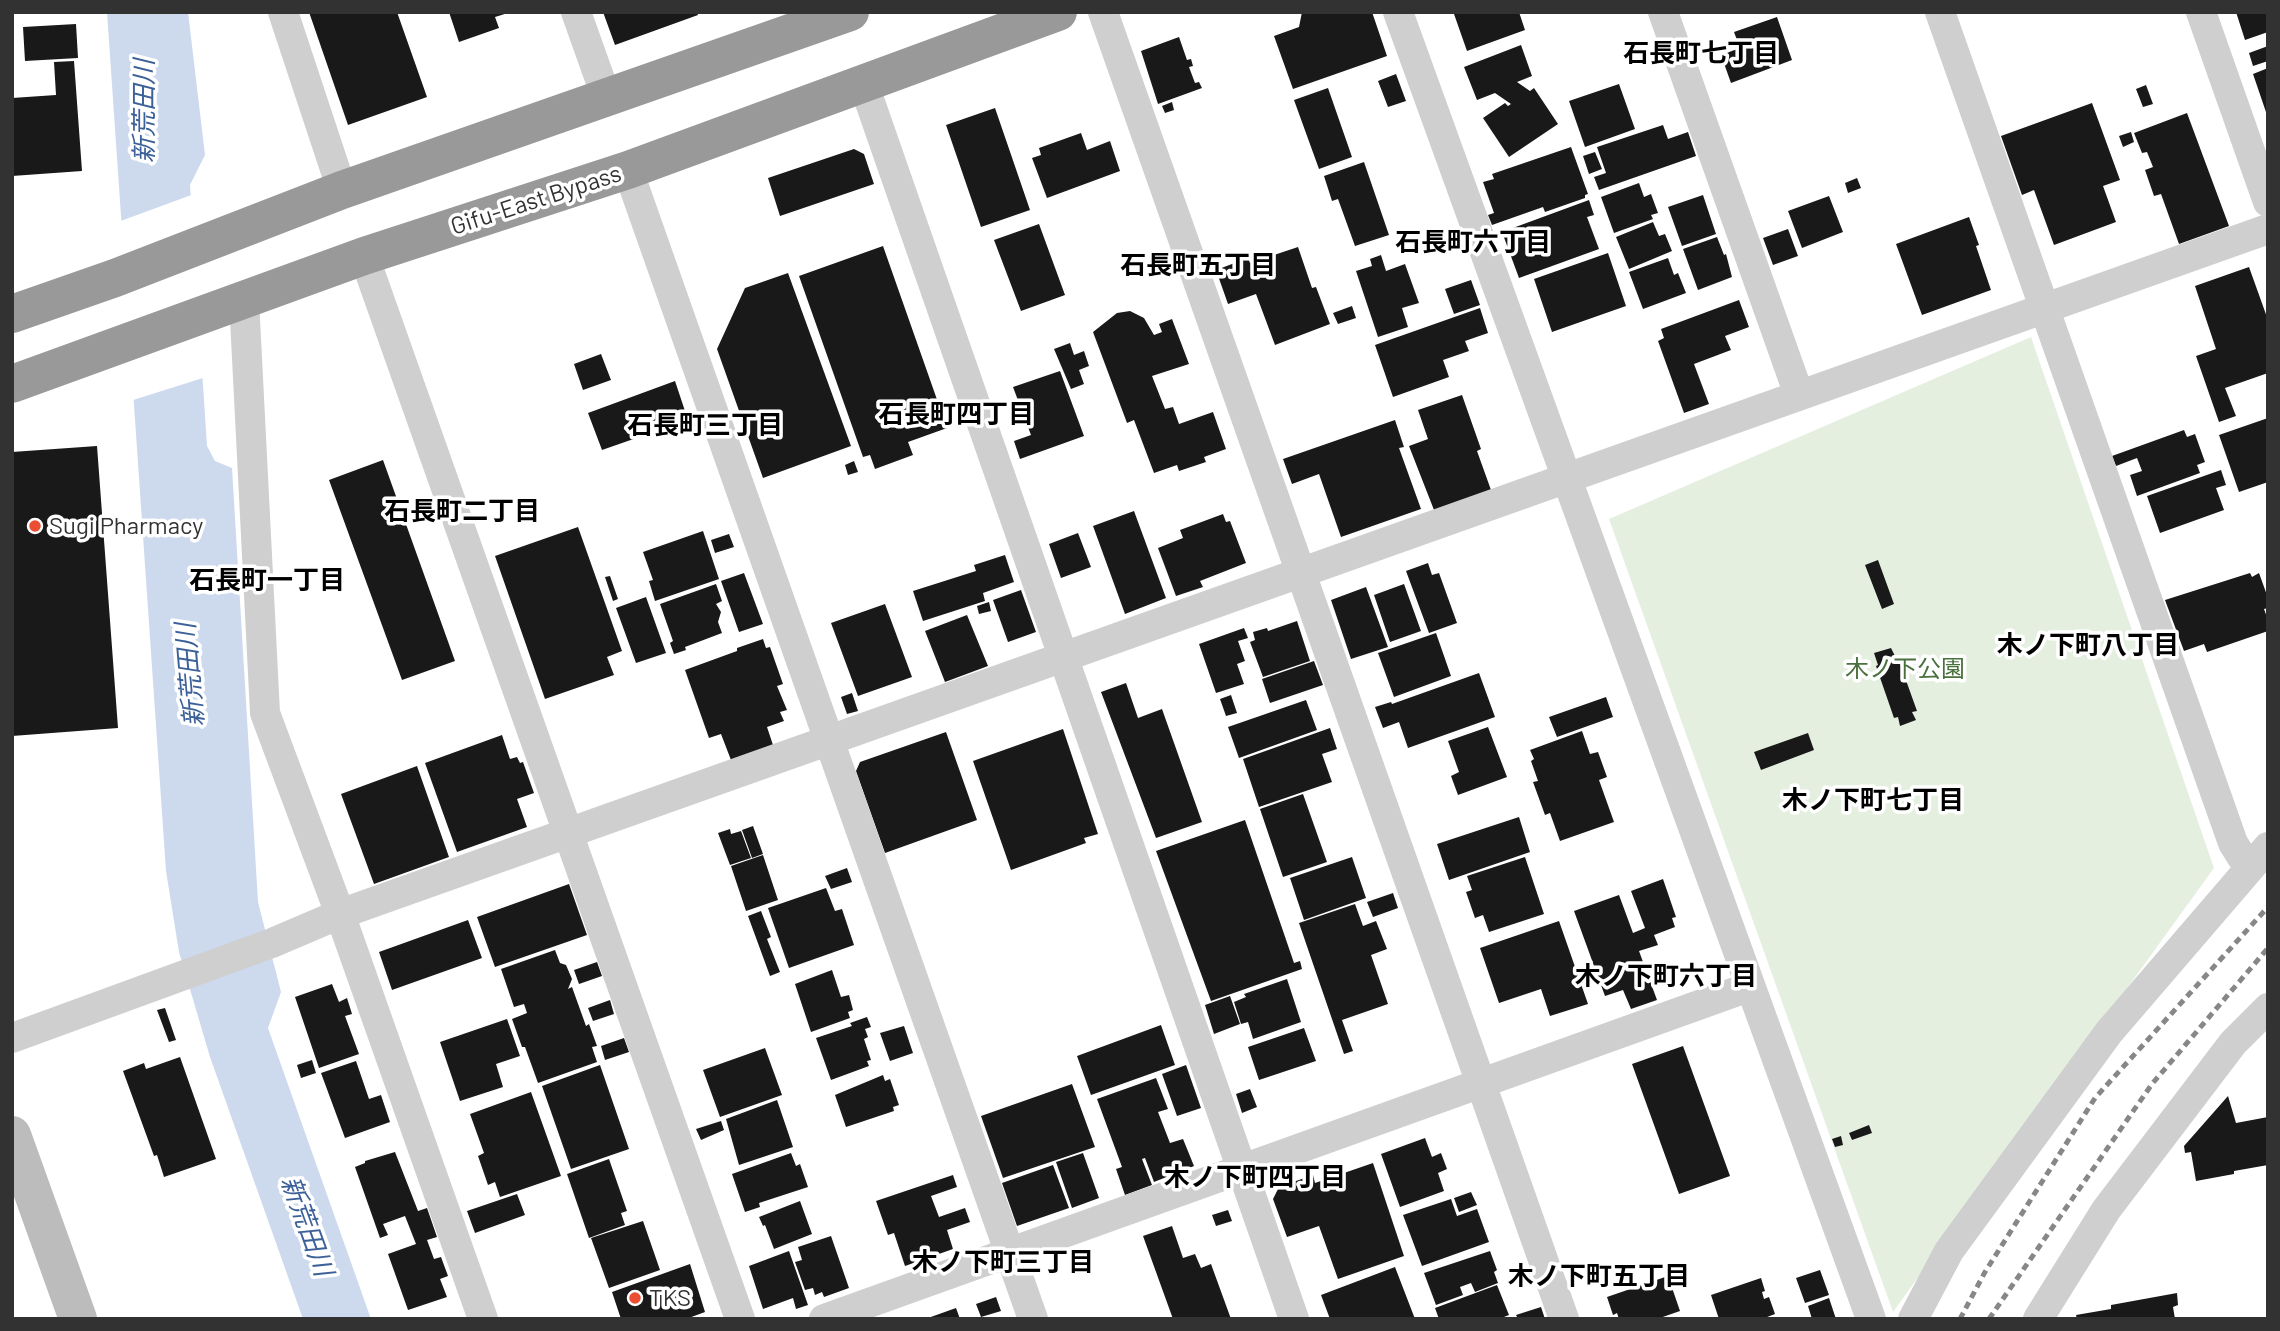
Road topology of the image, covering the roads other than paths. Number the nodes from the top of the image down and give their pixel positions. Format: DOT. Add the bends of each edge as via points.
graph roads {
  1 [pos="283,12"];
  2 [pos="576,12"];
  3 [pos="1058,12"];
  4 [pos="1103,12"];
  5 [pos="1398,12"];
  6 [pos="1663,12"];
  7 [pos="1940,12"];
  8 [pos="2201,12"];
  9 [pos="843,13"];
  10 [pos="864,85"];
  11 [pos="607,99"];
  12 [pos="628,170"];
  13 [pos="342,190"];
  14 [pos="2268,202"];
  15 [pos="2268,229"];
  16 [pos="364,256"];
  17 [pos="233,303"];
  18 [pos="2044,308"];
  19 [pos="12,314"];
  20 [pos="12,384"];
  21 [pos="1799,395"];
  22 [pos="1567,478"];
  23 [pos="1301,572"];
  24 [pos="1063,657"];
  25 [pos="830,740"];
  26 [pos="567,833"];
  27 [pos="2258,857"];
  28 [pos="340,914"];
  29 [pos="1749,987"];
  30 [pos="2268,1009"];
  31 [pos="12,1038"];
  32 [pos="1481,1083"];
  33 [pos="12,1135"];
  34 [pos="1242,1169"];
  35 [pos="1010,1252"];
  36 [pos="78,1319"];
  37 [pos="483,1319"];
  38 [pos="740,1319"];
  39 [pos="824,1319"];
  40 [pos="1033,1319"];
  41 [pos="1294,1319"];
  42 [pos="1564,1319"];
  43 [pos="1871,1319"];
  44 [pos="1913,1319"];
  45 [pos="2038,1319"];
  1 -- 13 [label="street"];
  2 -- 11 [label="street"];
  3 -- 10 [label="highway, Gifu-East Bypass"];
  4 -- 23 [label="street"];
  5 -- 22 [label="street"];
  6 -- 21 [label="street"];
  7 -- 18 [label="street"];
  8 -- 14 [label="street"];
  9 -- 11 [label="highway"];
  10 -- 12 [label="highway, Gifu-East Bypass"];
  10 -- 24 [label="street"];
  11 -- 13 [label="highway"];
  12 -- 16 [label="highway, Gifu-East Bypass"];
  12 -- 25 [label="street"];
  13 -- 19 [label="highway"];
  15 -- 18 [label="street"];
  16 -- 17 [label="highway, Gifu-East Bypass"];
  16 -- 26 [label="street"];
  17 -- 20 [label="highway, Gifu-East Bypass"];
  17 -- 28 [label="street" via="265,713"];
  18 -- 21 [label="street"];
  18 -- 27 [label="street" via="2233,843"];
  21 -- 22 [label="street"];
  22 -- 23 [label="street"];
  22 -- 29 [label="street"];
  23 -- 24 [label="street"];
  23 -- 32 [label="street"];
  24 -- 25 [label="street"];
  24 -- 34 [label="street"];
  25 -- 26 [label="street"];
  25 -- 35 [label="street"];
  26 -- 28 [label="street"];
  26 -- 38 [label="street"];
  27 -- 44 [label="street" via="2109,1032 1949,1251"];
  28 -- 31 [label="street"];
  28 -- 37 [label="street"];
  29 -- 32 [label="street"];
  29 -- 43 [label="street"];
  30 -- 45 [label="street" via="2233,1043 2106,1210"];
  32 -- 34 [label="street"];
  32 -- 42 [label="street"];
  33 -- 36 [label="street"];
  34 -- 35 [label="street"];
  34 -- 41 [label="street"];
  35 -- 39 [label="street"];
  35 -- 40 [label="street"];
}
